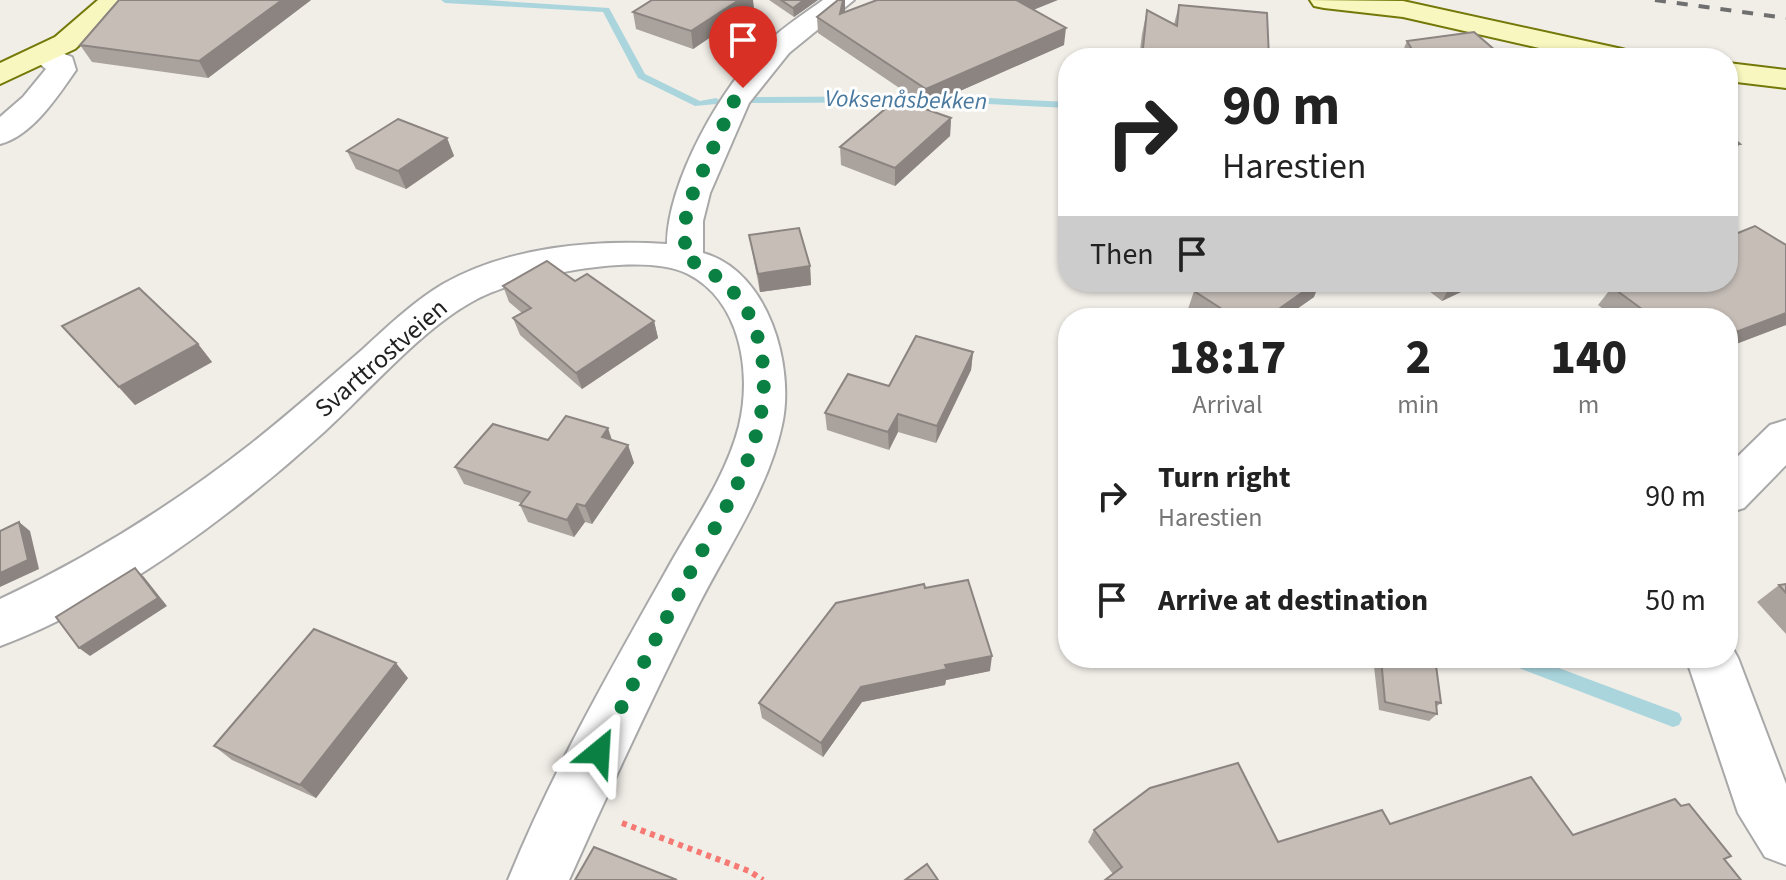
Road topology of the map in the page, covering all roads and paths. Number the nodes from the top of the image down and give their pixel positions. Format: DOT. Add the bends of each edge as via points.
graph roads {
  1 [pos="114,0"];
  2 [pos="840,0"];
  3 [pos="1324,0"];
  4 [pos="1577,48"];
  5 [pos="44,55"];
  6 [pos="1738,73"];
  7 [pos="0,75"];
  8 [pos="1786,79"];
  9 [pos="0,134"];
  10 [pos="685,258"];
  11 [pos="1786,437"];
  12 [pos="1738,485"];
  13 [pos="0,623"];
  14 [pos="1715,668"];
  15 [pos="572,805"];
  16 [pos="1786,836"];
  17 [pos="538,880"];
  18 [pos="763,880"];
  1 -- 5 [label="street" via="89,25"];
  2 -- 10 [label="street" via="779,47 734,101 693,193 685,221"];
  3 -- 4 [label="street" via="1403,9"];
  5 -- 7 [label="street"];
  5 -- 9 [label="street" via="61,63 61,70"];
  6 -- 8 [label="street"];
  10 -- 13 [label="street, Svarttrostveien" via="630,255 553,262 494,275 458,293 199,508 65,593"];
  10 -- 15 [label="street, Svarttrostveien" via="724,282 754,323 766,393 761,424 738,483"];
  11 -- 12 [label="street"];
  14 -- 16 [label="street" via="1758,793"];
  15 -- 17 [label="street, Svarttrostveien"];
  15 -- 18 [label="path"];
}
